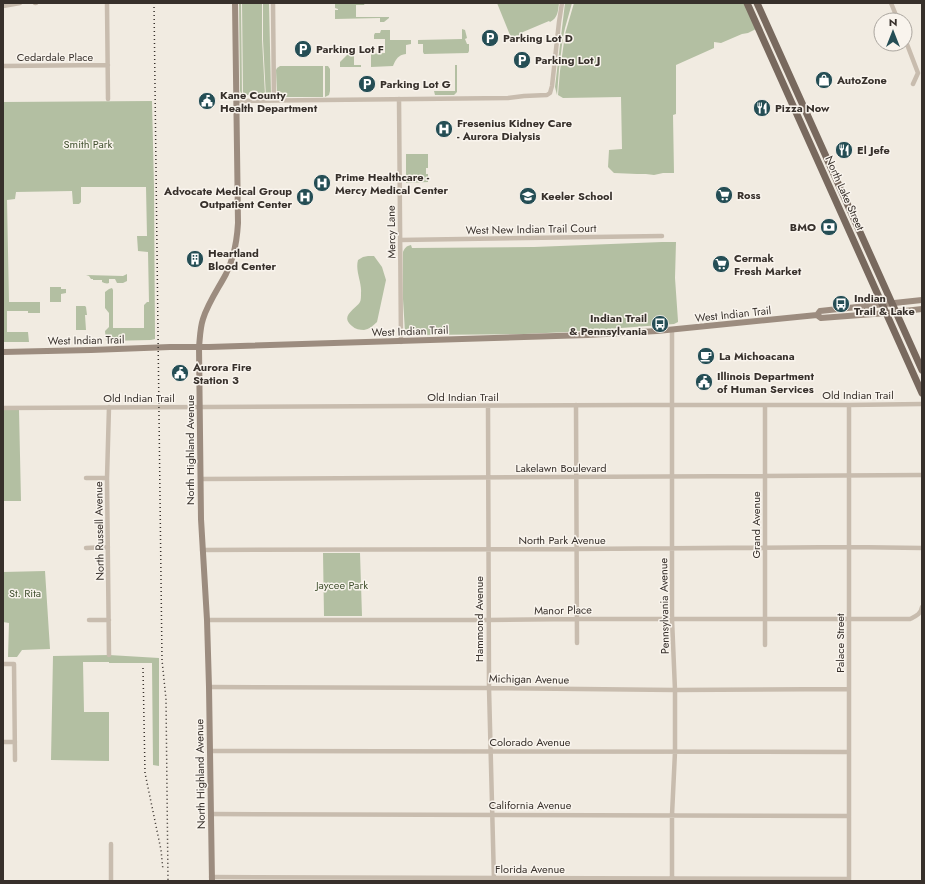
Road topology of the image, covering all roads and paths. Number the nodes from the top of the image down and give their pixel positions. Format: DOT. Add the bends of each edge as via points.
graph roads {
  1 [pos="20,3"];
  2 [pos="107,3"];
  3 [pos="235,3"];
  4 [pos="273,3"];
  5 [pos="562,3"];
  6 [pos="747,3"];
  7 [pos="757,3"];
  8 [pos="3,6"];
  9 [pos="910,52"];
  10 [pos="3,66"];
  11 [pos="108,66"];
  12 [pos="913,84"];
  13 [pos="108,99"];
  14 [pos="399,99"];
  15 [pos="274,100"];
  16 [pos="236,101"];
  17 [pos="662,236"];
  18 [pos="400,240"];
  19 [pos="922,300"];
  20 [pos="892,303"];
  21 [pos="882,304"];
  22 [pos="922,309"];
  23 [pos="896,312"];
  24 [pos="887,313"];
  25 [pos="817,315"];
  26 [pos="672,330"];
  27 [pos="401,342"];
  28 [pos="199,347"];
  29 [pos="3,352"];
  30 [pos="922,370"];
  31 [pos="922,392"];
  32 [pos="922,404"];
  33 [pos="576,405"];
  34 [pos="673,405"];
  35 [pos="765,405"];
  36 [pos="849,405"];
  37 [pos="488,406"];
  38 [pos="109,407"];
  39 [pos="200,407"];
  40 [pos="3,408"];
  41 [pos="922,475"];
  42 [pos="672,476"];
  43 [pos="766,476"];
  44 [pos="850,476"];
  45 [pos="577,477"];
  46 [pos="86,478"];
  47 [pos="107,478"];
  48 [pos="488,478"];
  49 [pos="201,479"];
  50 [pos="108,547"];
  51 [pos="765,547"];
  52 [pos="849,547"];
  53 [pos="86,548"];
  54 [pos="672,548"];
  55 [pos="922,548"];
  56 [pos="488,549"];
  57 [pos="577,549"];
  58 [pos="202,550"];
  59 [pos="922,606"];
  60 [pos="577,619"];
  61 [pos="672,619"];
  62 [pos="765,619"];
  63 [pos="849,619"];
  64 [pos="89,620"];
  65 [pos="109,620"];
  66 [pos="207,620"];
  67 [pos="488,620"];
  68 [pos="577,643"];
  69 [pos="765,646"];
  70 [pos="109,655"];
  71 [pos="3,664"];
  72 [pos="209,687"];
  73 [pos="489,688"];
  74 [pos="849,689"];
  75 [pos="675,690"];
  76 [pos="3,742"];
  77 [pos="15,742"];
  78 [pos="211,750"];
  79 [pos="490,751"];
  80 [pos="675,752"];
  81 [pos="849,752"];
  82 [pos="15,760"];
  83 [pos="211,814"];
  84 [pos="492,814"];
  85 [pos="672,815"];
  86 [pos="849,816"];
  87 [pos="111,844"];
  88 [pos="211,879"];
  89 [pos="494,879"];
  90 [pos="672,880"];
  91 [pos="849,880"];
  92 [pos="111,881"];
  1 -- 8 [label="street"];
  2 -- 11 [label="street"];
  3 -- 16 [label="main road, North Highland Avenue"];
  4 -- 15 [label="street"];
  5 -- 14 [label="street" via="550,93 508,98"];
  6 -- 21 [label="main road, North Lake Street"];
  7 -- 20 [label="main road, North Lake Street"];
  9 -- 12 [label="street" via="918,73"];
  10 -- 11 [label="street, Cedardale Place"];
  11 -- 13 [label="street"];
  14 -- 15 [label="street"];
  14 -- 18 [label="street, Mercy Lane"];
  15 -- 16 [label="street"];
  16 -- 28 [label="main road, North Highland Avenue" via="236,246 226,274 204,315"];
  17 -- 18 [label="street, West New Indian Trail Court"];
  18 -- 27 [label="street, Mercy Lane"];
  19 -- 20 [label="main road, West Indian Trail"];
  20 -- 21 [label="main road, West Indian Trail"];
  20 -- 23 [label="main road, North Lake Street"];
  21 -- 24 [label="main road, North Lake Street"];
  21 -- 25 [label="main road, West Indian Trail" via="820,311"];
  22 -- 23 [label="main road, West Indian Trail"];
  23 -- 24 [label="main road, West Indian Trail"];
  23 -- 30 [label="main road, North Lake Street"];
  24 -- 25 [label="main road, West Indian Trail" via="821,318"];
  24 -- 31 [label="main road, North Lake Street"];
  25 -- 26 [label="main road, West Indian Trail"];
  26 -- 27 [label="main road, West Indian Trail"];
  26 -- 34 [label="street, Pennsylvania Avenue"];
  27 -- 28 [label="main road, West Indian Trail"];
  28 -- 29 [label="main road, West Indian Trail"];
  28 -- 39 [label="main road, North Highland Avenue"];
  32 -- 36 [label="street, Old Indian Trail"];
  33 -- 34 [label="street, Old Indian Trail"];
  33 -- 37 [label="street, Old Indian Trail"];
  33 -- 45 [label="street"];
  34 -- 35 [label="street, Old Indian Trail"];
  34 -- 42 [label="street, Pennsylvania Avenue"];
  35 -- 36 [label="street, Old Indian Trail"];
  35 -- 43 [label="street, Grand Avenue"];
  36 -- 44 [label="street, Palace Street"];
  37 -- 39 [label="street, Old Indian Trail"];
  37 -- 48 [label="street, Hammond Avenue"];
  38 -- 39 [label="street, Old Indian Trail"];
  38 -- 40 [label="street, Old Indian Trail"];
  38 -- 47 [label="street, North Russell Avenue"];
  39 -- 49 [label="main road, North Highland Avenue"];
  41 -- 44 [label="street, Lakelawn Boulevard"];
  42 -- 43 [label="street, Lakelawn Boulevard"];
  42 -- 45 [label="street, Lakelawn Boulevard"];
  42 -- 54 [label="street, Pennsylvania Avenue"];
  43 -- 44 [label="street, Lakelawn Boulevard"];
  43 -- 51 [label="street, Grand Avenue"];
  44 -- 52 [label="street, Palace Street"];
  45 -- 48 [label="street, Lakelawn Boulevard"];
  45 -- 57 [label="street"];
  46 -- 47 [label="street"];
  47 -- 50 [label="street, North Russell Avenue"];
  48 -- 49 [label="street, Lakelawn Boulevard"];
  48 -- 56 [label="street, Hammond Avenue"];
  49 -- 58 [label="main road, North Highland Avenue"];
  50 -- 53 [label="street"];
  50 -- 65 [label="street, North Russell Avenue"];
  51 -- 52 [label="street, North Park Avenue"];
  51 -- 54 [label="street, North Park Avenue"];
  51 -- 62 [label="street, Grand Avenue"];
  52 -- 55 [label="street, North Park Avenue"];
  52 -- 63 [label="street, Palace Street"];
  54 -- 57 [label="street, North Park Avenue"];
  54 -- 61 [label="street, Pennsylvania Avenue"];
  56 -- 57 [label="street, North Park Avenue"];
  56 -- 58 [label="street, North Park Avenue"];
  56 -- 67 [label="street, Hammond Avenue"];
  57 -- 60 [label="street"];
  58 -- 66 [label="main road, North Highland Avenue"];
  59 -- 63 [label="street, Manor Place" via="919,614 910,619"];
  60 -- 61 [label="street, Manor Place"];
  60 -- 67 [label="street, Manor Place"];
  60 -- 68 [label="street"];
  61 -- 62 [label="street, Manor Place"];
  61 -- 75 [label="street, Pennsylvania Avenue"];
  62 -- 63 [label="street, Manor Place"];
  62 -- 69 [label="street, Grand Avenue"];
  63 -- 74 [label="street, Palace Street"];
  64 -- 65 [label="street"];
  65 -- 70 [label="street, North Russell Avenue"];
  66 -- 67 [label="street, Manor Place"];
  66 -- 72 [label="main road, North Highland Avenue"];
  67 -- 73 [label="street, Hammond Avenue"];
  71 -- 77 [label="street" via="14,664"];
  72 -- 73 [label="street, Michigan Avenue"];
  72 -- 78 [label="main road, North Highland Avenue"];
  73 -- 75 [label="street, Michigan Avenue"];
  73 -- 79 [label="street, Hammond Avenue"];
  74 -- 75 [label="street, Michigan Avenue"];
  74 -- 81 [label="street, Palace Street"];
  75 -- 80 [label="street, Pennsylvania Avenue"];
  76 -- 77 [label="street"];
  77 -- 82 [label="street"];
  78 -- 79 [label="street, Colorado Avenue"];
  78 -- 83 [label="main road, North Highland Avenue"];
  79 -- 80 [label="street, Colorado Avenue"];
  79 -- 84 [label="street, Hammond Avenue"];
  80 -- 81 [label="street, Colorado Avenue"];
  80 -- 85 [label="street, Pennsylvania Avenue"];
  81 -- 86 [label="street, Palace Street"];
  83 -- 84 [label="street, California Avenue"];
  83 -- 88 [label="main road, North Highland Avenue"];
  84 -- 85 [label="street, California Avenue"];
  84 -- 89 [label="street, Hammond Avenue"];
  85 -- 86 [label="street, California Avenue"];
  85 -- 90 [label="street, Pennsylvania Avenue"];
  86 -- 91 [label="street, Palace Street"];
  87 -- 92 [label="street"];
  88 -- 89 [label="street, Florida Avenue"];
  89 -- 90 [label="street, Florida Avenue"];
  90 -- 91 [label="street, Florida Avenue"];
}
